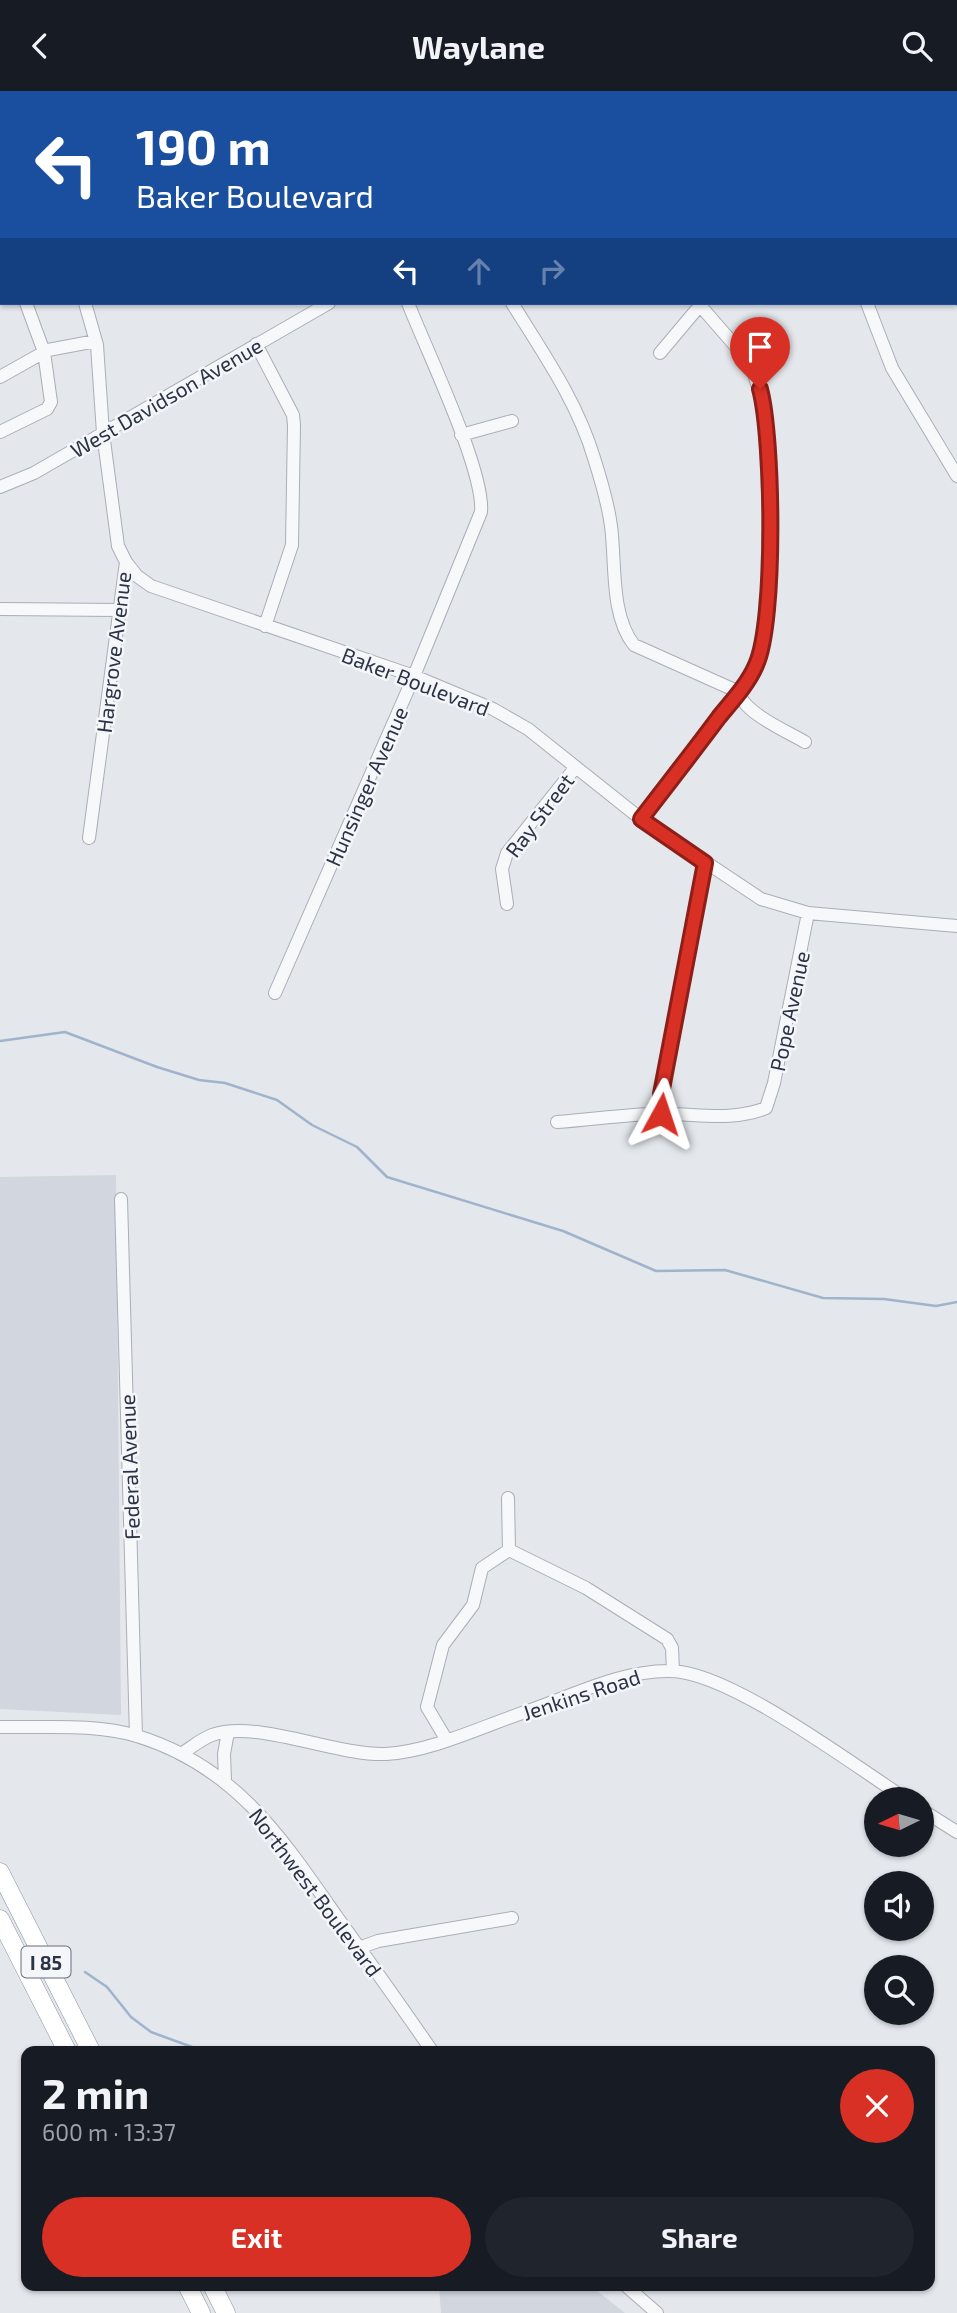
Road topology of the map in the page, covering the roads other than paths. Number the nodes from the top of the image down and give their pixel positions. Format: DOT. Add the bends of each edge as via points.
graph roads {
  1 [pos="27,305"];
  2 [pos="86,305"];
  3 [pos="325,305"];
  4 [pos="409,305"];
  5 [pos="513,305"];
  6 [pos="699,305"];
  7 [pos="701,305"];
  8 [pos="868,305"];
  9 [pos="96,341"];
  10 [pos="256,344"];
  11 [pos="44,352"];
  12 [pos="660,353"];
  13 [pos="1,372"];
  14 [pos="512,421"];
  15 [pos="0,432"];
  16 [pos="103,433"];
  17 [pos="461,435"];
  18 [pos="957,476"];
  19 [pos="0,487"];
  20 [pos="126,562"];
  21 [pos="0,609"];
  22 [pos="119,610"];
  23 [pos="265,626"];
  24 [pos="414,676"];
  25 [pos="739,692"];
  26 [pos="806,742"];
  27 [pos="575,768"];
  28 [pos="641,819"];
  29 [pos="89,838"];
  30 [pos="705,863"];
  31 [pos="507,904"];
  32 [pos="808,913"];
  33 [pos="957,926"];
  34 [pos="275,993"];
  35 [pos="661,1114"];
  36 [pos="557,1122"];
  37 [pos="121,1199"];
  38 [pos="508,1499"];
  39 [pos="509,1549"];
  40 [pos="673,1671"];
  41 [pos="0,1727"];
  42 [pos="228,1732"];
  43 [pos="136,1736"];
  44 [pos="446,1739"];
  45 [pos="181,1754"];
  46 [pos="225,1781"];
  47 [pos="887,1787"];
  48 [pos="934,1818"];
  49 [pos="957,1832"];
  50 [pos="0,1872"];
  51 [pos="512,1918"];
  52 [pos="0,1919"];
  53 [pos="359,1948"];
  54 [pos="64,2046"];
  55 [pos="89,2046"];
  56 [pos="428,2046"];
  57 [pos="190,2291"];
  58 [pos="215,2291"];
  59 [pos="632,2291"];
  60 [pos="201,2313"];
  61 [pos="226,2313"];
  62 [pos="657,2313"];
  1 -- 11 [label="street"];
  2 -- 9 [label="street, Hargrove Avenue"];
  3 -- 10 [label="street, West Davidson Avenue"];
  4 -- 17 [label="street, Hunsinger Avenue"];
  5 -- 25 [label="street" via="568,394 594,455 611,524 626,635 634,645"];
  6 -- 12 [label="street"];
  7 -- 25 [label="street" via="744,356 764,407 769,513 766,631 756,667"];
  8 -- 18 [label="street" via="892,368"];
  9 -- 11 [label="street"];
  9 -- 16 [label="street, Hargrove Avenue"];
  10 -- 16 [label="street, West Davidson Avenue"];
  10 -- 23 [label="street" via="294,425 292,545"];
  11 -- 13 [label="street"];
  11 -- 15 [label="street" via="51,402 47,409"];
  14 -- 17 [label="street"];
  16 -- 19 [label="street, West Davidson Avenue"];
  16 -- 20 [label="street, Hargrove Avenue" via="118,546"];
  17 -- 24 [label="street, Hunsinger Avenue" via="481,495 481,512"];
  20 -- 22 [label="street, Hargrove Avenue"];
  20 -- 23 [label="street, Baker Boulevard" via="151,586"];
  21 -- 22 [label="street"];
  22 -- 29 [label="street, Hargrove Avenue"];
  23 -- 24 [label="street, Baker Boulevard"];
  24 -- 27 [label="street, Baker Boulevard" via="528,729"];
  24 -- 34 [label="street, Hunsinger Avenue"];
  25 -- 26 [label="street" via="749,708"];
  25 -- 28 [label="street"];
  27 -- 28 [label="street, Baker Boulevard"];
  27 -- 31 [label="street, Ray Street" via="507,853 502,869"];
  28 -- 30 [label="street, Baker Boulevard"];
  30 -- 32 [label="street, Baker Boulevard" via="761,899"];
  30 -- 35 [label="street"];
  32 -- 33 [label="street, Baker Boulevard"];
  32 -- 35 [label="street, Pope Avenue" via="766,1108 725,1116"];
  35 -- 36 [label="street"];
  37 -- 43 [label="street, Federal Avenue"];
  38 -- 39 [label="street"];
  39 -- 40 [label="street" via="575,1582 667,1639"];
  39 -- 44 [label="street" via="482,1568 473,1605 443,1645 427,1707"];
  40 -- 44 [label="street, Jenkins Road" via="622,1679"];
  40 -- 47 [label="street, Jenkins Road" via="711,1680 747,1697"];
  41 -- 43 [label="street" via="101,1730"];
  42 -- 44 [label="street, Jenkins Road" via="384,1754"];
  42 -- 45 [label="street, Jenkins Road" via="205,1738"];
  42 -- 46 [label="street"];
  43 -- 45 [label="street"];
  45 -- 46 [label="street, Northwest Boulevard"];
  46 -- 53 [label="street, Northwest Boulevard" via="271,1824"];
  48 -- 49 [label="street"];
  50 -- 55 [label="highway, I 85"];
  51 -- 53 [label="street"];
  52 -- 54 [label="highway, I 85"];
  53 -- 56 [label="street, Northwest Boulevard"];
  57 -- 60 [label="highway"];
  58 -- 61 [label="highway"];
  59 -- 62 [label="street"];
}
